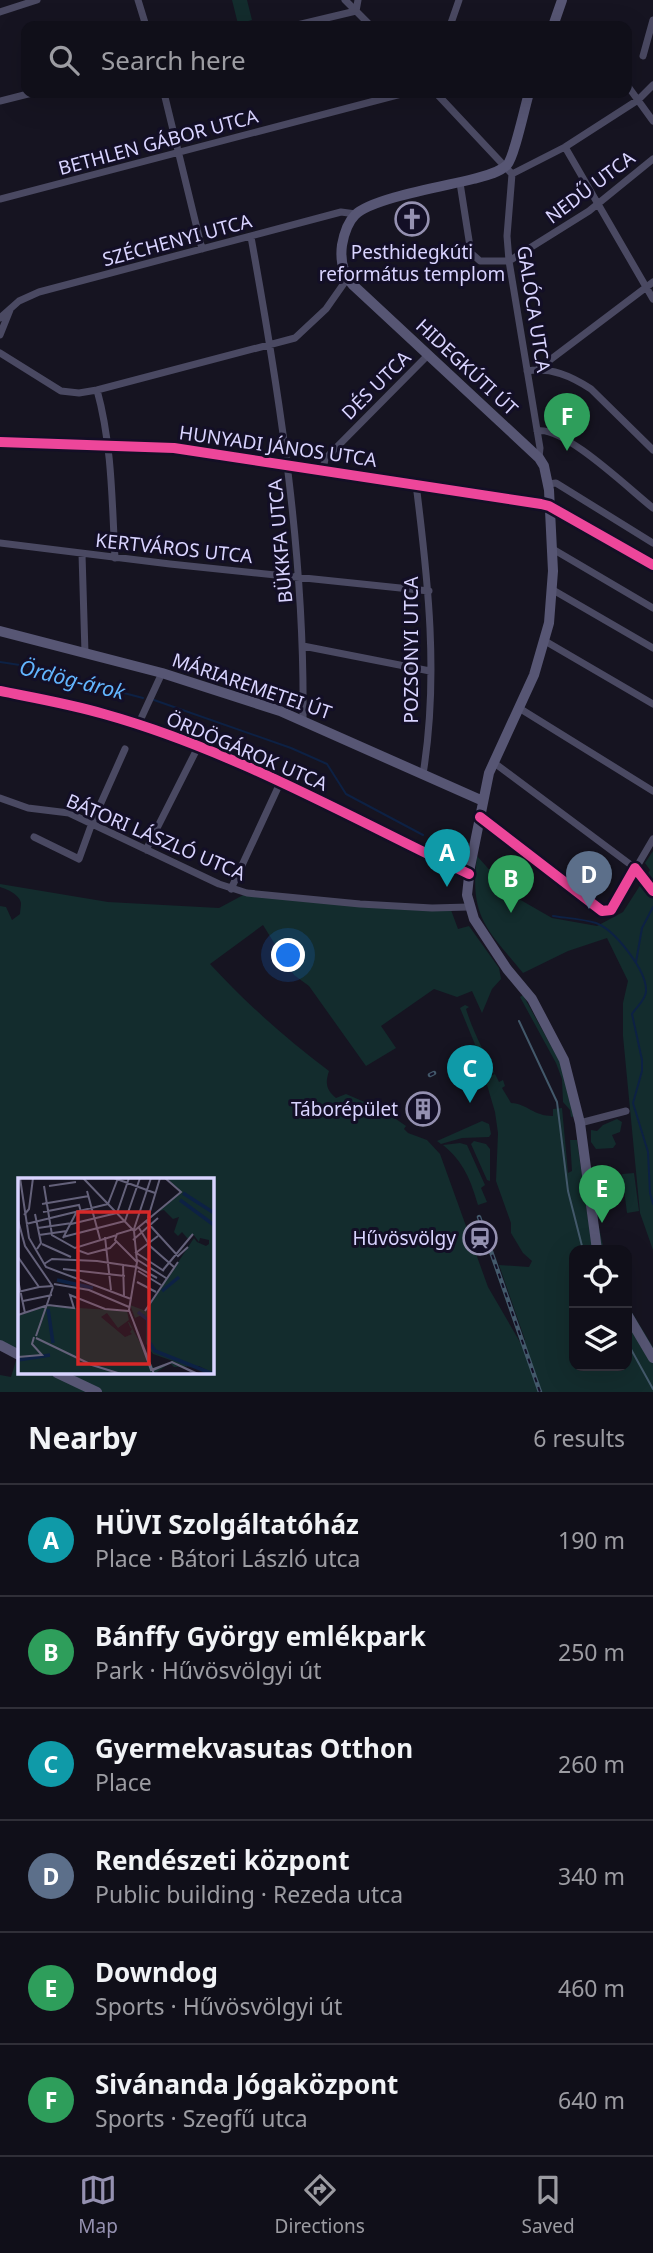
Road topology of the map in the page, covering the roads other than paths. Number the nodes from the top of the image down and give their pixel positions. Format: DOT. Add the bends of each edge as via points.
graph roads {
  1 [pos="138,0"];
  2 [pos="345,0"];
  3 [pos="358,0"];
  4 [pos="459,0"];
  5 [pos="562,0"];
  6 [pos="31,1"];
  7 [pos="356,11"];
  8 [pos="0,12"];
  9 [pos="653,20"];
  10 [pos="144,21"];
  11 [pos="314,21"];
  12 [pos="366,21"];
  13 [pos="452,21"];
  14 [pos="555,21"];
  15 [pos="643,56"];
  16 [pos="653,85"];
  17 [pos="632,92"];
  18 [pos="21,96"];
  19 [pos="165,98"];
  20 [pos="386,98"];
  21 [pos="441,98"];
  22 [pos="527,98"];
  23 [pos="638,100"];
  24 [pos="0,101"];
  25 [pos="653,121"];
  26 [pos="565,147"];
  27 [pos="178,153"];
  28 [pos="653,159"];
  29 [pos="510,170"];
  30 [pos="460,183"];
  31 [pos="0,199"];
  32 [pos="599,204"];
  33 [pos="356,214"];
  34 [pos="251,237"];
  35 [pos="202,249"];
  36 [pos="509,261"];
  37 [pos="348,279"];
  38 [pos="649,284"];
  39 [pos="653,299"];
  40 [pos="1,321"];
  41 [pos="0,335"];
  42 [pos="270,345"];
  43 [pos="0,353"];
  44 [pos="425,357"];
  45 [pos="538,369"];
  46 [pos="527,371"];
  47 [pos="97,390"];
  48 [pos="537,431"];
  49 [pos="0,442"];
  50 [pos="108,444"];
  51 [pos="653,450"];
  52 [pos="539,457"];
  53 [pos="289,464"];
  54 [pos="327,470"];
  55 [pos="416,484"];
  56 [pos="548,484"];
  57 [pos="549,506"];
  58 [pos="653,508"];
  59 [pos="0,543"];
  60 [pos="653,543"];
  61 [pos="551,548"];
  62 [pos="82,554"];
  63 [pos="115,558"];
  64 [pos="653,565"];
  65 [pos="300,578"];
  66 [pos="553,590"];
  67 [pos="429,591"];
  68 [pos="653,608"];
  69 [pos="0,631"];
  70 [pos="545,641"];
  71 [pos="303,646"];
  72 [pos="653,648"];
  73 [pos="86,653"];
  74 [pos="430,671"];
  75 [pos="162,673"];
  76 [pos="0,691"];
  77 [pos="653,704"];
  78 [pos="519,708"];
  79 [pos="303,720"];
  80 [pos="138,725"];
  81 [pos="198,747"];
  82 [pos="125,749"];
  83 [pos="493,762"];
  84 [pos="423,774"];
  85 [pos="281,781"];
  86 [pos="653,791"];
  87 [pos="0,798"];
  88 [pos="483,801"];
  89 [pos="480,817"];
  90 [pos="92,823"];
  91 [pos="34,837"];
  92 [pos="653,839"];
  93 [pos="146,850"];
  94 [pos="635,868"];
  95 [pos="469,874"];
  96 [pos="231,889"];
  97 [pos="580,894"];
  98 [pos="469,907"];
  99 [pos="612,908"];
  100 [pos="626,1111"];
  101 [pos="580,1123"];
  102 [pos="596,1245"];
  103 [pos="632,1323"];
  104 [pos="0,1345"];
  105 [pos="18,1354"];
  106 [pos="653,1359"];
  107 [pos="59,1374"];
  108 [pos="97,1392"];
  1 -- 10 [label="street"];
  2 -- 7 [label="street"];
  3 -- 7 [label="street"];
  4 -- 13 [label="street"];
  5 -- 14 [label="main road"];
  6 -- 8 [label="street"];
  7 -- 11 [label="street"];
  7 -- 12 [label="street"];
  9 -- 15 [label="street"];
  16 -- 23 [label="street"];
  17 -- 23 [label="street"];
  18 -- 24 [label="street"];
  19 -- 27 [label="street"];
  20 -- 27 [label="street, BETHLEN GÁBOR UTCA"];
  21 -- 29 [label="street"];
  22 -- 29 [label="main road"];
  23 -- 25 [label="street"];
  23 -- 26 [label="street"];
  26 -- 29 [label="street"];
  26 -- 32 [label="street"];
  27 -- 31 [label="street, BETHLEN GÁBOR UTCA"];
  27 -- 35 [label="street"];
  28 -- 32 [label="street, NEDŰ UTCA"];
  29 -- 30 [label="main road"];
  29 -- 36 [label="street, GALÓCA UTCA"];
  30 -- 33 [label="main road" via="377,204"];
  30 -- 36 [label="street" via="471,253 480,261"];
  32 -- 36 [label="street, NEDŰ UTCA"];
  32 -- 38 [label="street"];
  33 -- 34 [label="street, SZÉCHENYI UTCA" via="341,212"];
  33 -- 37 [label="main road" via="342,243 341,260"];
  34 -- 35 [label="street, SZÉCHENYI UTCA"];
  34 -- 42 [label="street, BÜKKFA UTCA"];
  35 -- 40 [label="street, SZÉCHENYI UTCA" via="39,292 19,301"];
  36 -- 46 [label="street, GALÓCA UTCA"];
  37 -- 42 [label="street" via="303,332"];
  37 -- 44 [label="main road, HIDEGKÚTI ÚT"];
  38 -- 39 [label="street"];
  38 -- 45 [label="street"];
  40 -- 41 [label="street, SZÉCHENYI UTCA"];
  42 -- 47 [label="street"];
  42 -- 53 [label="street, BÜKKFA UTCA"];
  43 -- 47 [label="street" via="61,391"];
  44 -- 52 [label="main road, HIDEGKÚTI ÚT"];
  44 -- 54 [label="street, DÉS UTCA" via="325,459"];
  45 -- 46 [label="street"];
  45 -- 51 [label="street" via="567,374 591,388"];
  46 -- 48 [label="street, GALÓCA UTCA"];
  47 -- 50 [label="street"];
  48 -- 52 [label="street, GALÓCA UTCA"];
  48 -- 58 [label="street" via="551,431 577,446"];
  49 -- 50 [label="street, HUNYADI JÁNOS UTCA"];
  50 -- 53 [label="street, HUNYADI JÁNOS UTCA"];
  50 -- 63 [label="street"];
  52 -- 56 [label="main road, HIDEGKÚTI ÚT"];
  53 -- 54 [label="street, HUNYADI JÁNOS UTCA"];
  53 -- 65 [label="street, BÜKKFA UTCA"];
  54 -- 55 [label="street, HUNYADI JÁNOS UTCA"];
  55 -- 57 [label="street, HUNYADI JÁNOS UTCA"];
  55 -- 67 [label="street, POZSONYI UTCA"];
  56 -- 57 [label="main road, HIDEGKÚTI ÚT"];
  56 -- 60 [label="street" via="556,483"];
  57 -- 61 [label="main road, HIDEGKÚTI ÚT"];
  57 -- 64 [label="street"];
  59 -- 62 [label="street, KERTVÁROS UTCA"];
  61 -- 66 [label="main road, HIDEGKÚTI ÚT"];
  61 -- 68 [label="street"];
  62 -- 63 [label="street, KERTVÁROS UTCA"];
  62 -- 73 [label="street"];
  63 -- 65 [label="street, KERTVÁROS UTCA"];
  65 -- 67 [label="street, KERTVÁROS UTCA"];
  65 -- 71 [label="street, BÜKKFA UTCA"];
  66 -- 70 [label="main road, HIDEGKÚTI ÚT"];
  66 -- 72 [label="street"];
  67 -- 74 [label="street, POZSONYI UTCA"];
  69 -- 73 [label="main road, MÁRIAREMETEI ÚT"];
  70 -- 77 [label="street"];
  70 -- 78 [label="main road, HIDEGKÚTI ÚT"];
  71 -- 74 [label="street"];
  71 -- 79 [label="street, BÜKKFA UTCA"];
  73 -- 75 [label="main road, MÁRIAREMETEI ÚT"];
  74 -- 84 [label="street, POZSONYI UTCA"];
  75 -- 79 [label="main road, MÁRIAREMETEI ÚT"];
  75 -- 80 [label="street"];
  76 -- 80 [label="street, ÖRDÖGÁROK UTCA"];
  78 -- 83 [label="main road, HIDEGKÚTI ÚT"];
  78 -- 86 [label="street"];
  79 -- 84 [label="main road, MÁRIAREMETEI ÚT"];
  80 -- 81 [label="street, ÖRDÖGÁROK UTCA"];
  81 -- 85 [label="street, ÖRDÖGÁROK UTCA"];
  81 -- 93 [label="street"];
  82 -- 90 [label="street"];
  83 -- 88 [label="main road, HIDEGKÚTI ÚT"];
  83 -- 94 [label="street"];
  84 -- 88 [label="main road, MÁRIAREMETEI ÚT"];
  85 -- 95 [label="street, ÖRDÖGÁROK UTCA"];
  85 -- 96 [label="street"];
  87 -- 90 [label="street, BÁTORI LÁSZLÓ UTCA" via="28,808 69,813"];
  88 -- 89 [label="main road, HIDEGKÚTI ÚT"];
  89 -- 95 [label="main road, HIDEGKÚTI ÚT"];
  89 -- 97 [label="street"];
  90 -- 91 [label="street" via="79,859"];
  90 -- 93 [label="street, BÁTORI LÁSZLÓ UTCA"];
  92 -- 94 [label="street"];
  93 -- 96 [label="street, BÁTORI LÁSZLÓ UTCA"];
  94 -- 99 [label="street"];
  95 -- 98 [label="main road, HIDEGKÚTI ÚT"];
  96 -- 98 [label="street, BÁTORI LÁSZLÓ UTCA" via="360,904"];
  98 -- 101 [label="main road" via="550,1032 567,1070"];
  100 -- 101 [label="street"];
  101 -- 102 [label="main road"];
  103 -- 106 [label="main road"];
  104 -- 105 [label="main road"];
  107 -- 108 [label="main road"];
}
